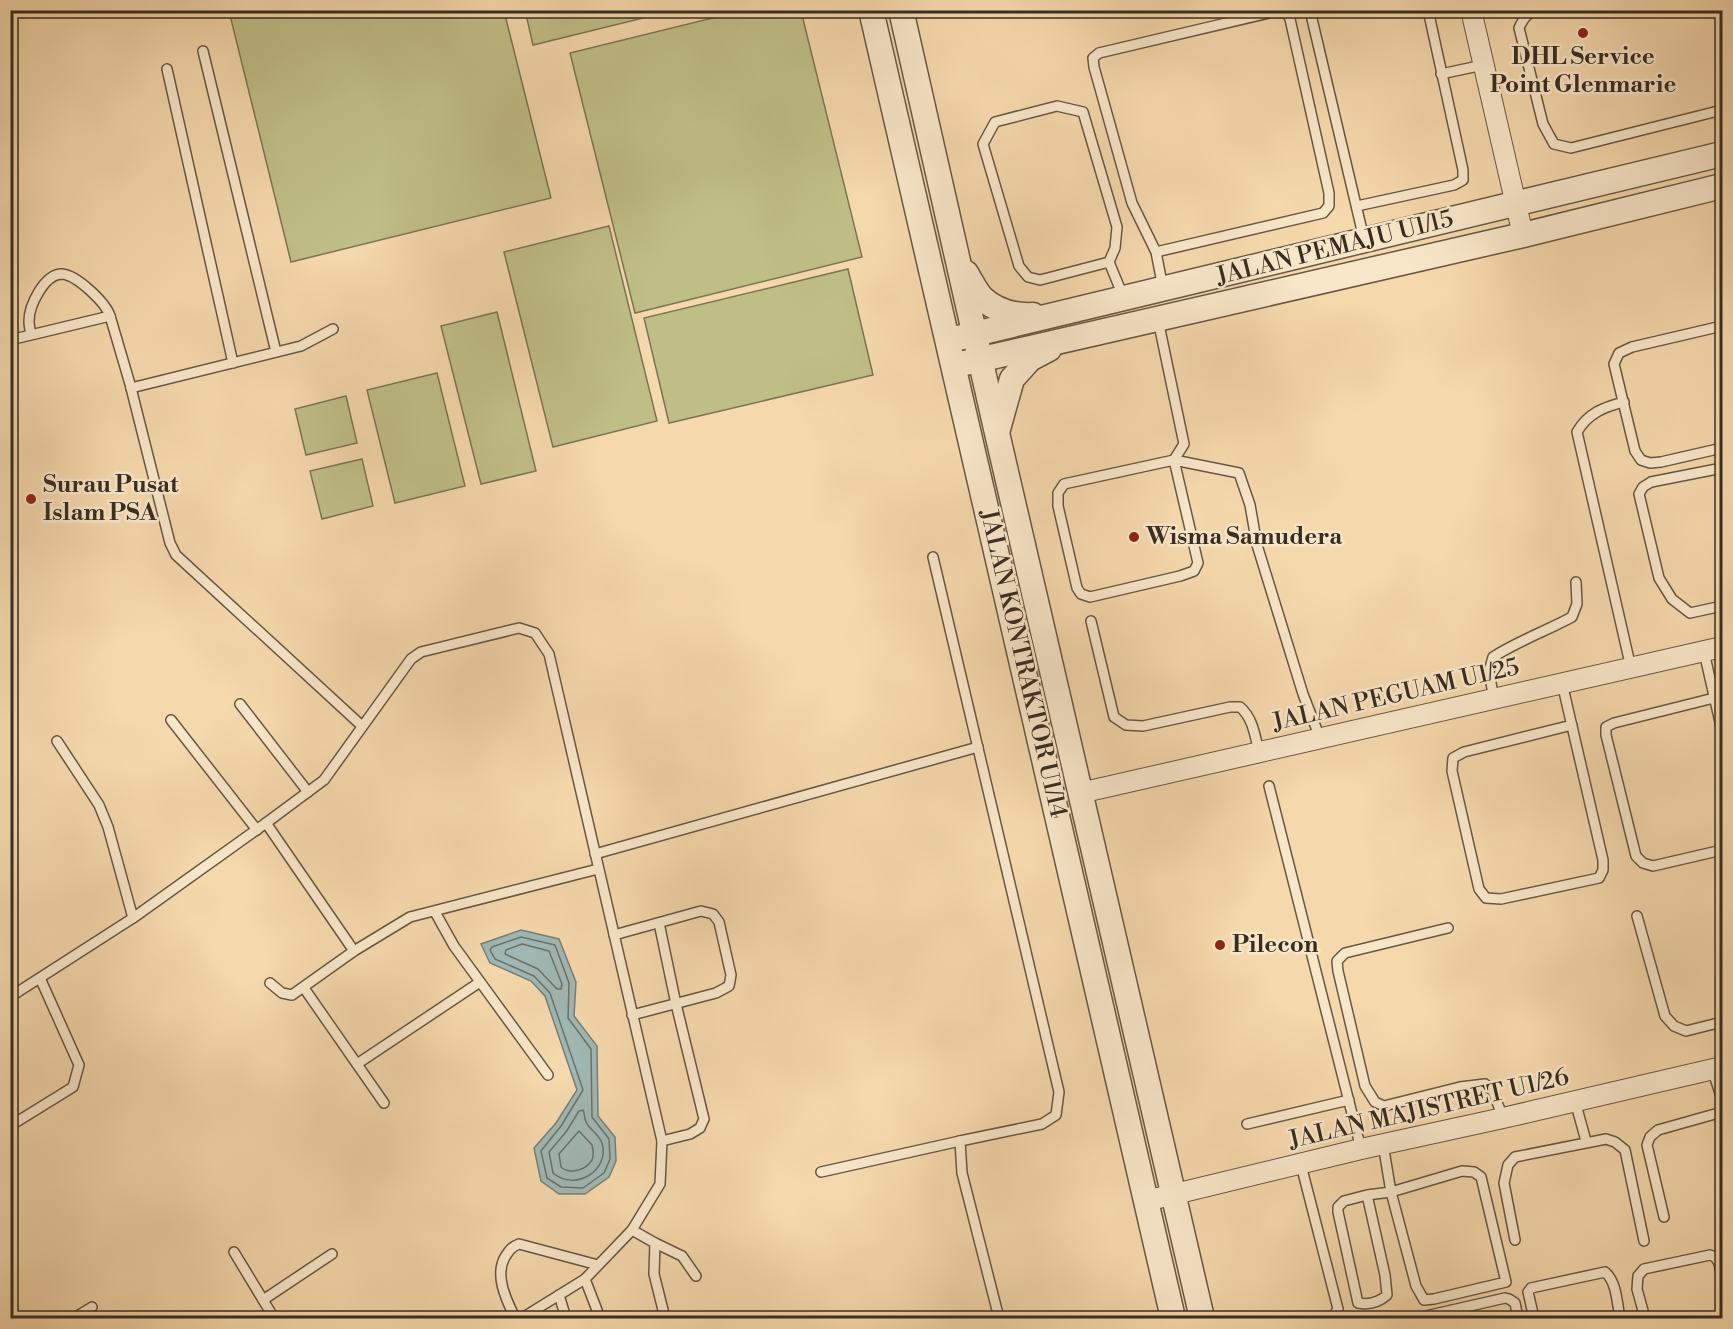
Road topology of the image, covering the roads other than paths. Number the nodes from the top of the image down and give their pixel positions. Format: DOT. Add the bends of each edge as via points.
graph roads {
  1 [pos="872,10"];
  2 [pos="901,10"];
  3 [pos="1312,10"];
  4 [pos="1428,10"];
  5 [pos="1471,10"];
  6 [pos="1537,10"];
  7 [pos="203,51"];
  8 [pos="1483,65"];
  9 [pos="167,69"];
  10 [pos="1442,75"];
  11 [pos="1722,110"];
  12 [pos="1722,154"];
  13 [pos="1722,186"];
  14 [pos="1516,205"];
  15 [pos="1357,206"];
  16 [pos="1522,235"];
  17 [pos="1364,240"];
  18 [pos="1156,252"];
  19 [pos="957,258"];
  20 [pos="1109,262"];
  21 [pos="1163,289"];
  22 [pos="1124,298"];
  23 [pos="1060,314"];
  24 [pos="110,316"];
  25 [pos="1158,318"];
  26 [pos="1722,326"];
  27 [pos="333,329"];
  28 [pos="32,334"];
  29 [pos="974,334"];
  30 [pos="1067,339"];
  31 [pos="10,340"];
  32 [pos="948,341"];
  33 [pos="276,352"];
  34 [pos="980,359"];
  35 [pos="233,363"];
  36 [pos="954,367"];
  37 [pos="131,388"];
  38 [pos="1624,402"];
  39 [pos="997,433"];
  40 [pos="1722,448"];
  41 [pos="1174,460"];
  42 [pos="1722,468"];
  43 [pos="933,557"];
  44 [pos="1576,582"];
  45 [pos="1722,606"];
  46 [pos="1091,621"];
  47 [pos="1713,650"];
  48 [pos="1631,668"];
  49 [pos="1562,683"];
  50 [pos="1714,698"];
  51 [pos="1494,699"];
  52 [pos="240,704"];
  53 [pos="171,720"];
  54 [pos="1572,725"];
  55 [pos="362,726"];
  56 [pos="1722,731"];
  57 [pos="1320,738"];
  58 [pos="57,741"];
  59 [pos="978,747"];
  60 [pos="1259,752"];
  61 [pos="1269,786"];
  62 [pos="308,792"];
  63 [pos="1080,793"];
  64 [pos="266,823"];
  65 [pos="257,830"];
  66 [pos="1722,850"];
  67 [pos="595,854"];
  68 [pos="598,869"];
  69 [pos="435,912"];
  70 [pos="1637,916"];
  71 [pos="133,918"];
  72 [pos="659,922"];
  73 [pos="1448,928"];
  74 [pos="614,935"];
  75 [pos="354,951"];
  76 [pos="40,978"];
  77 [pos="480,982"];
  78 [pos="10,983"];
  79 [pos="270,983"];
  80 [pos="304,987"];
  81 [pos="12,996"];
  82 [pos="676,1004"];
  83 [pos="632,1015"];
  84 [pos="1722,1022"];
  85 [pos="357,1064"];
  86 [pos="1717,1068"];
  87 [pos="548,1075"];
  88 [pos="1722,1099"];
  89 [pos="1349,1100"];
  90 [pos="1575,1101"];
  91 [pos="384,1103"];
  92 [pos="1722,1112"];
  93 [pos="1503,1118"];
  94 [pos="1247,1124"];
  95 [pos="10,1126"];
  96 [pos="662,1141"];
  97 [pos="960,1141"];
  98 [pos="1586,1142"];
  99 [pos="1383,1144"];
  100 [pos="1361,1149"];
  101 [pos="1301,1165"];
  102 [pos="821,1172"];
  103 [pos="1391,1192"];
  104 [pos="1174,1195"];
  105 [pos="1367,1195"];
  106 [pos="1146,1201"];
  107 [pos="1664,1217"];
  108 [pos="632,1230"];
  109 [pos="1515,1240"];
  110 [pos="1644,1241"];
  111 [pos="655,1244"];
  112 [pos="234,1252"];
  113 [pos="332,1254"];
  114 [pos="598,1264"];
  115 [pos="696,1276"];
  116 [pos="1722,1278"];
  117 [pos="585,1279"];
  118 [pos="559,1295"];
  119 [pos="263,1299"];
  120 [pos="92,1307"];
  121 [pos="74,1318"];
  122 [pos="274,1318"];
  123 [pos="515,1318"];
  124 [pos="522,1318"];
  125 [pos="566,1318"];
  126 [pos="600,1318"];
  127 [pos="665,1318"];
  128 [pos="999,1318"];
  129 [pos="1173,1318"];
  130 [pos="1202,1318"];
  131 [pos="1332,1318"];
  132 [pos="1417,1318"];
  133 [pos="1518,1318"];
  134 [pos="1534,1318"];
  135 [pos="1620,1318"];
  136 [pos="1645,1318"];
  1 -- 32 [label="street, JALAN KONTRAKTOR U1/14"];
  2 -- 19 [label="street, JALAN KONTRAKTOR U1/14"];
  3 -- 15 [label="lane"];
  4 -- 10 [label="lane"];
  5 -- 8 [label="street"];
  6 -- 11 [label="lane" via="1522,20 1520,28 1543,124 1554,144 1571,148"];
  7 -- 33 [label="lane"];
  8 -- 10 [label="lane"];
  8 -- 14 [label="street"];
  9 -- 35 [label="lane"];
  10 -- 15 [label="lane" via="1463,180"];
  12 -- 14 [label="street, JALAN PEMAJU U1/15"];
  13 -- 16 [label="street, JALAN PEMAJU U1/15"];
  14 -- 16 [label="street"];
  14 -- 17 [label="street, JALAN PEMAJU U1/15"];
  15 -- 17 [label="lane"];
  16 -- 25 [label="street, JALAN PEMAJU U1/15"];
  17 -- 21 [label="street, JALAN PEMAJU U1/15"];
  18 -- 18 [label="lane" via="1323,213 1329,206 1287,13 1273,12 1099,53 1093,58 1132,203"];
  18 -- 21 [label="lane"];
  19 -- 23 [label="street" via="982,298 999,309 1020,316"];
  19 -- 29 [label="street, JALAN KONTRAKTOR U1/14"];
  20 -- 20 [label="lane" via="1117,227 1083,112 1057,106 995,122 982,144 1019,266 1028,277 1040,280"];
  20 -- 22 [label="lane"];
  21 -- 22 [label="street, JALAN PEMAJU U1/15"];
  22 -- 23 [label="street, JALAN PEMAJU U1/15"];
  23 -- 29 [label="street, JALAN PEMAJU U1/15"];
  24 -- 28 [label="lane"];
  24 -- 28 [label="lane" via="95,294 61,274 42,286 34,301 28,319"];
  24 -- 37 [label="lane"];
  25 -- 30 [label="street, JALAN PEMAJU U1/15"];
  25 -- 41 [label="lane" via="1184,444"];
  26 -- 38 [label="lane" via="1619,353 1614,364"];
  27 -- 33 [label="lane" via="301,346"];
  28 -- 31 [label="lane"];
  29 -- 32 [label="street, JALAN PEMAJU U1/15"];
  29 -- 34 [label="street, JALAN KONTRAKTOR U1/14"];
  30 -- 34 [label="street, JALAN PEMAJU U1/15"];
  30 -- 39 [label="street" via="1030,359 1012,379"];
  32 -- 36 [label="street, JALAN KONTRAKTOR U1/14"];
  33 -- 35 [label="lane"];
  34 -- 36 [label="street, JALAN PEMAJU U1/15"];
  34 -- 39 [label="street, JALAN KONTRAKTOR U1/14"];
  35 -- 37 [label="lane"];
  36 -- 106 [label="street, JALAN KONTRAKTOR U1/14"];
  37 -- 55 [label="lane" via="176,555"];
  38 -- 40 [label="lane" via="1635,451 1641,460 1661,462"];
  38 -- 48 [label="lane" via="1592,414 1577,432"];
  39 -- 63 [label="street, JALAN KONTRAKTOR U1/14"];
  41 -- 41 [label="lane" via="1064,484 1058,493 1058,506 1081,594 1090,597 1194,571 1198,563"];
  41 -- 57 [label="lane" via="1239,473 1257,544"];
  42 -- 45 [label="lane" via="1651,482 1639,494 1659,578 1672,599 1690,613"];
  43 -- 59 [label="lane"];
  44 -- 51 [label="lane" via="1577,604 1572,617 1493,657 1489,672"];
  46 -- 60 [label="lane" via="1114,717 1126,725 1143,726 1240,707 1251,722"];
  47 -- 48 [label="street, JALAN PEGUAM U1/25"];
  47 -- 50 [label="lane"];
  48 -- 49 [label="street, JALAN PEGUAM U1/25"];
  49 -- 51 [label="street, JALAN PEGUAM U1/25"];
  49 -- 54 [label="lane"];
  50 -- 56 [label="lane"];
  50 -- 66 [label="lane" via="1614,723 1606,727 1606,735 1636,856 1643,863 1653,866"];
  51 -- 57 [label="street, JALAN PEGUAM U1/25"];
  52 -- 62 [label="lane"];
  53 -- 65 [label="lane"];
  54 -- 54 [label="lane" via="1603,870 1599,878 1501,899 1486,898 1479,890 1452,771 1453,758"];
  55 -- 62 [label="lane" via="324,780"];
  55 -- 67 [label="lane" via="411,659 421,652 519,628 535,633 549,654"];
  57 -- 60 [label="street, JALAN PEGUAM U1/25"];
  58 -- 71 [label="lane" via="99,805"];
  59 -- 67 [label="lane"];
  59 -- 97 [label="lane" via="1059,1092 1056,1115 1042,1124"];
  60 -- 63 [label="street, JALAN PEGUAM U1/25"];
  61 -- 89 [label="lane"];
  62 -- 64 [label="lane"];
  63 -- 104 [label="street, JALAN KONTRAKTOR U1/14"];
  64 -- 65 [label="lane"];
  64 -- 75 [label="lane"];
  65 -- 71 [label="lane"];
  67 -- 68 [label="lane"];
  68 -- 69 [label="lane"];
  68 -- 74 [label="lane"];
  69 -- 75 [label="lane" via="410,917"];
  69 -- 77 [label="lane"];
  70 -- 84 [label="lane" via="1665,1016 1686,1031"];
  71 -- 76 [label="lane"];
  72 -- 74 [label="lane"];
  72 -- 82 [label="lane"];
  72 -- 82 [label="lane" via="701,911 712,914 719,922 731,975 729,987"];
  73 -- 93 [label="lane" via="1345,953 1337,961 1365,1086 1375,1101 1384,1106 1485,1084 1493,1090"];
  74 -- 83 [label="lane"];
  75 -- 80 [label="lane"];
  76 -- 81 [label="lane"];
  76 -- 95 [label="lane" via="79,1065 73,1087"];
  77 -- 85 [label="lane"];
  77 -- 87 [label="lane"];
  78 -- 81 [label="lane"];
  79 -- 80 [label="lane" via="282,993 292,995"];
  80 -- 85 [label="lane"];
  82 -- 83 [label="lane"];
  82 -- 96 [label="lane" via="704,1119 700,1128 690,1134"];
  83 -- 96 [label="lane"];
  85 -- 91 [label="lane"];
  86 -- 88 [label="lane"];
  86 -- 90 [label="street, JALAN MAJISTRET U1/26"];
  89 -- 94 [label="lane"];
  89 -- 100 [label="lane"];
  90 -- 93 [label="street, JALAN MAJISTRET U1/26"];
  90 -- 98 [label="lane"];
  92 -- 107 [label="lane" via="1658,1130 1650,1137 1647,1145"];
  93 -- 99 [label="street, JALAN MAJISTRET U1/26"];
  96 -- 108 [label="lane" via="660,1184"];
  97 -- 102 [label="lane"];
  97 -- 128 [label="lane" via="962,1173"];
  98 -- 109 [label="lane" via="1515,1157 1508,1165 1504,1183"];
  98 -- 110 [label="lane" via="1606,1139 1625,1150"];
  99 -- 100 [label="street, JALAN MAJISTRET U1/26"];
  99 -- 103 [label="lane"];
  100 -- 101 [label="street, JALAN MAJISTRET U1/26"];
  101 -- 104 [label="street, JALAN MAJISTRET U1/26"];
  101 -- 131 [label="lane" via="1338,1309"];
  103 -- 103 [label="lane" via="1416,1286 1424,1300 1506,1282 1481,1177 1462,1171"];
  103 -- 105 [label="lane"];
  104 -- 106 [label="street, JALAN MAJISTRET U1/26"];
  104 -- 130 [label="street, JALAN KONTRAKTOR U1/14"];
  105 -- 105 [label="lane" via="1338,1206 1358,1303 1367,1305 1387,1295"];
  106 -- 129 [label="street, JALAN KONTRAKTOR U1/14"];
  108 -- 111 [label="lane"];
  108 -- 114 [label="lane"];
  111 -- 115 [label="lane" via="682,1256"];
  111 -- 127 [label="lane" via="654,1274"];
  112 -- 119 [label="lane"];
  113 -- 119 [label="lane"];
  114 -- 117 [label="lane"];
  114 -- 123 [label="lane" via="519,1244 512,1247 502,1262 501,1281"];
  116 -- 136 [label="lane" via="1719,1263 1710,1256 1644,1269 1638,1276 1637,1288"];
  117 -- 118 [label="lane"];
  117 -- 126 [label="lane"];
  118 -- 124 [label="lane"];
  118 -- 125 [label="lane"];
  119 -- 122 [label="lane"];
  120 -- 121 [label="lane"];
  132 -- 133 [label="lane" via="1505,1298 1515,1303"];
  134 -- 135 [label="lane" via="1528,1292 1531,1288 1605,1272 1614,1286"];
}
